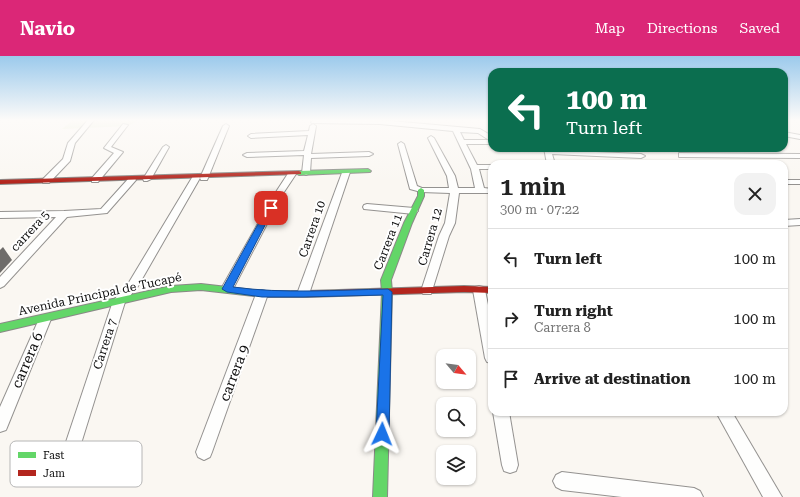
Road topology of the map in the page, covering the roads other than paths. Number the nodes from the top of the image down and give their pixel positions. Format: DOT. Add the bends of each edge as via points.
graph roads {
  1 [pos="74,141"];
  2 [pos="113,141"];
  3 [pos="219,141"];
  4 [pos="310,141"];
  5 [pos="432,141"];
  6 [pos="483,141"];
  7 [pos="462,142"];
  8 [pos="401,144"];
  9 [pos="166,146"];
  10 [pos="578,152"];
  11 [pos="308,154"];
  12 [pos="369,154"];
  13 [pos="247,155"];
  14 [pos="682,155"];
  15 [pos="641,156"];
  16 [pos="800,156"];
  17 [pos="473,166"];
  18 [pos="488,167"];
  19 [pos="368,171"];
  20 [pos="346,172"];
  21 [pos="306,173"];
  22 [pos="292,174"];
  23 [pos="200,178"];
  24 [pos="46,180"];
  25 [pos="95,180"];
  26 [pos="132,180"];
  27 [pos="147,180"];
  28 [pos="0,182"];
  29 [pos="788,182"];
  30 [pos="800,182"];
  31 [pos="421,190"];
  32 [pos="455,190"];
  33 [pos="480,191"];
  34 [pos="488,191"];
  35 [pos="367,207"];
  36 [pos="414,211"];
  37 [pos="64,214"];
  38 [pos="0,215"];
  39 [pos="800,222"];
  40 [pos="788,223"];
  41 [pos="0,284"];
  42 [pos="227,289"];
  43 [pos="479,290"];
  44 [pos="488,290"];
  45 [pos="427,291"];
  46 [pos="388,292"];
  47 [pos="262,294"];
  48 [pos="303,294"];
  49 [pos="119,301"];
  50 [pos="45,318"];
  51 [pos="0,328"];
  52 [pos="488,337"];
  53 [pos="502,416"];
  54 [pos="726,416"];
  55 [pos="0,425"];
  56 [pos="74,441"];
  57 [pos="204,452"];
  58 [pos="510,465"];
  59 [pos="562,481"];
  60 [pos="380,497"];
  61 [pos="694,497"];
  62 [pos="773,497"];
  1 -- 24 [label="street" via="66,151 66,159"];
  2 -- 25 [label="street" via="108,148 119,152"];
  3 -- 23 [label="street, Carrera 7"];
  4 -- 11 [label="street"];
  5 -- 32 [label="street" via="451,176"];
  6 -- 7 [label="street"];
  7 -- 17 [label="street"];
  8 -- 31 [label="street" via="410,182 413,187"];
  9 -- 27 [label="street"];
  10 -- 15 [label="street"];
  11 -- 12 [label="street"];
  11 -- 13 [label="street"];
  11 -- 21 [label="street"];
  14 -- 16 [label="street"];
  17 -- 18 [label="street"];
  17 -- 33 [label="street" via="479,180"];
  19 -- 20 [label="street"];
  20 -- 21 [label="street"];
  20 -- 48 [label="street, Carrera 10"];
  21 -- 22 [label="street"];
  22 -- 23 [label="street"];
  22 -- 42 [label="street"];
  23 -- 27 [label="street"];
  23 -- 49 [label="street, Carrera 7" via="168,223 132,286"];
  24 -- 25 [label="street"];
  24 -- 28 [label="street"];
  25 -- 26 [label="street"];
  26 -- 27 [label="street"];
  26 -- 37 [label="street" via="104,211"];
  29 -- 30 [label="street"];
  31 -- 32 [label="street"];
  31 -- 36 [label="street, Carrera 11"];
  32 -- 33 [label="street"];
  32 -- 45 [label="street, Carrera 12" via="450,223"];
  33 -- 34 [label="street"];
  35 -- 36 [label="street"];
  36 -- 46 [label="street, Carrera 11" via="386,280"];
  37 -- 38 [label="street"];
  37 -- 41 [label="street, carrera 5"];
  39 -- 40 [label="street"];
  42 -- 47 [label="street, Avenida Principal de Tucapé"];
  42 -- 49 [label="street, Avenida Principal de Tucapé" via="171,289"];
  43 -- 44 [label="street, Avenida Principal de Tucapé"];
  43 -- 45 [label="street, Avenida Principal de Tucapé"];
  43 -- 52 [label="street"];
  45 -- 46 [label="street, Avenida Principal de Tucapé"];
  46 -- 48 [label="street, Avenida Principal de Tucapé"];
  46 -- 60 [label="street, Carrera 11"];
  47 -- 48 [label="street, Avenida Principal de Tucapé"];
  47 -- 57 [label="street, carrera 9"];
  49 -- 50 [label="street, Avenida Principal de Tucapé"];
  49 -- 56 [label="street, Carrera 7"];
  50 -- 51 [label="street, Avenida Principal de Tucapé"];
  50 -- 55 [label="street, carrera 6"];
  53 -- 58 [label="street"];
  54 -- 62 [label="street"];
  59 -- 61 [label="street"];
}
